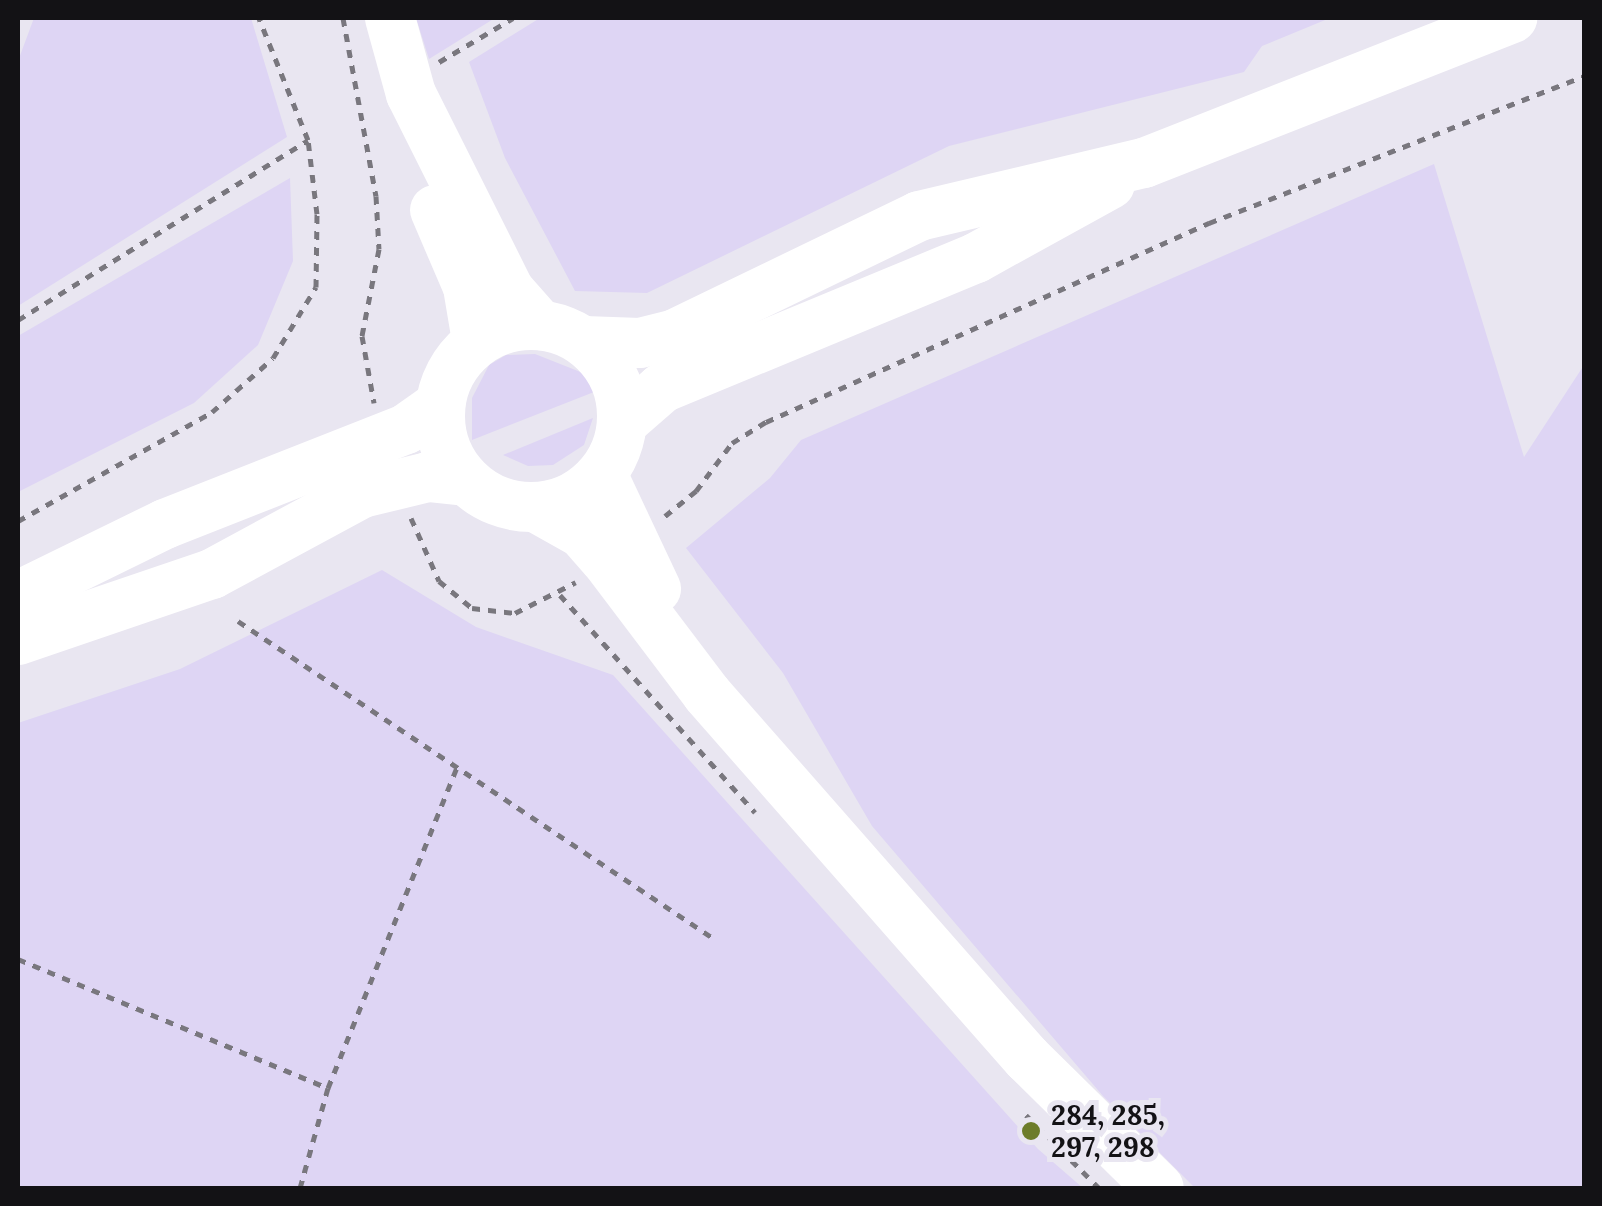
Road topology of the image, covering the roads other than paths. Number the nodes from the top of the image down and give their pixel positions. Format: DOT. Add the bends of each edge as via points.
graph roads {
  1 [pos="390,18"];
  2 [pos="1512,18"];
  3 [pos="409,88"];
  4 [pos="1144,163"];
  5 [pos="562,333"];
  6 [pos="477,342"];
  7 [pos="440,405"];
  8 [pos="622,423"];
  9 [pos="602,474"];
  10 [pos="466,481"];
  11 [pos="537,508"];
  12 [pos="617,549"];
  13 [pos="18,596"];
  14 [pos="18,640"];
  15 [pos="1159,1188"];
  1 -- 3 [label="main road"];
  2 -- 4 [label="main road"];
  3 -- 5 [label="main road" via="509,290"];
  3 -- 6 [label="main road" via="416,165 463,273"];
  4 -- 5 [label="main road" via="919,216 673,335 640,344"];
  4 -- 8 [label="main road" via="976,258 662,388"];
  5 -- 6 [label="main road" via="516,325"];
  5 -- 8 [label="main road" via="615,380"];
  6 -- 7 [label="main road" via="446,380"];
  7 -- 10 [label="main road" via="445,447"];
  7 -- 13 [label="main road" via="384,437 165,524"];
  8 -- 9 [label="main road"];
  9 -- 11 [label="main road" via="580,494"];
  9 -- 12 [label="main road"];
  10 -- 11 [label="main road" via="511,506"];
  10 -- 14 [label="main road" via="400,483 328,508 199,579"];
  11 -- 12 [label="main road"];
  12 -- 15 [label="main road" via="762,718 809,809 1028,1058"];
}
